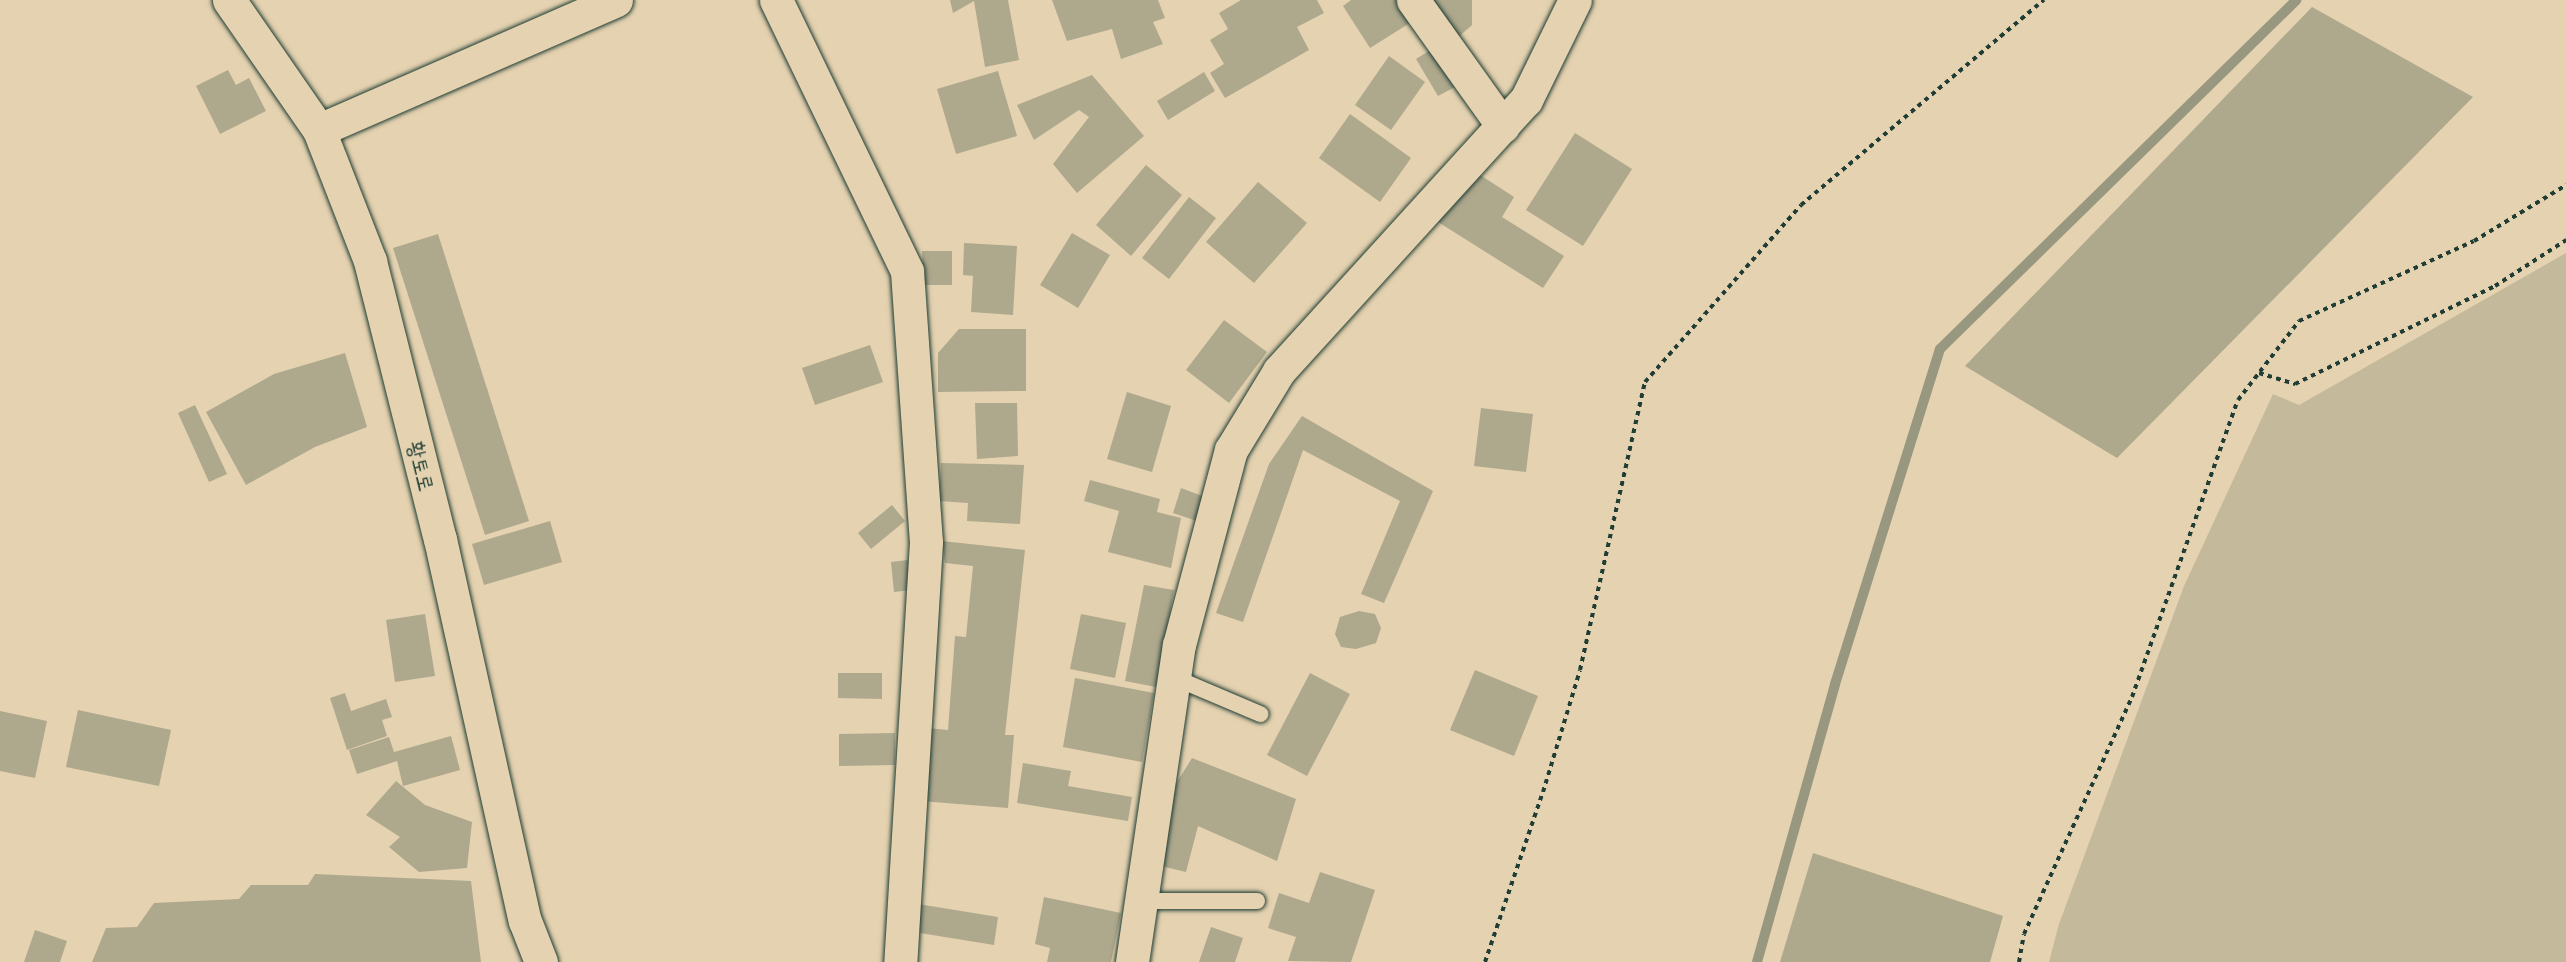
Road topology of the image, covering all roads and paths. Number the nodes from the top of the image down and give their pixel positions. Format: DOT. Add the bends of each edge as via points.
graph roads {
  1 [pos="229,0"];
  2 [pos="616,0"];
  3 [pos="776,0"];
  4 [pos="1413,0"];
  5 [pos="1575,0"];
  6 [pos="2044,0"];
  7 [pos="1503,126"];
  8 [pos="319,130"];
  9 [pos="2566,185"];
  10 [pos="2566,240"];
  11 [pos="2259,373"];
  12 [pos="1173,677"];
  13 [pos="1260,714"];
  14 [pos="1140,901"];
  15 [pos="1257,901"];
  16 [pos="541,962"];
  17 [pos="900,962"];
  18 [pos="1132,962"];
  19 [pos="1485,962"];
  20 [pos="2019,962"];
  1 -- 8 [label="street, 황토로"];
  2 -- 8 [label="street"];
  3 -- 17 [label="street" via="907,271 926,542"];
  4 -- 7 [label="street"];
  5 -- 7 [label="street" via="1526,100"];
  6 -- 19 [label="path" via="1801,205 1645,382 1580,670 1544,792"];
  7 -- 12 [label="street" via="1279,371 1231,450"];
  8 -- 16 [label="street, 황토로" via="370,261 440,539 525,921"];
  9 -- 11 [label="path" via="2474,241 2299,321"];
  10 -- 11 [label="path" via="2495,286 2295,384"];
  11 -- 20 [label="path" via="2238,400 2132,697 2024,934"];
  12 -- 13 [label="lane"];
  12 -- 14 [label="street"];
  14 -- 15 [label="lane"];
  14 -- 18 [label="street"];
}
